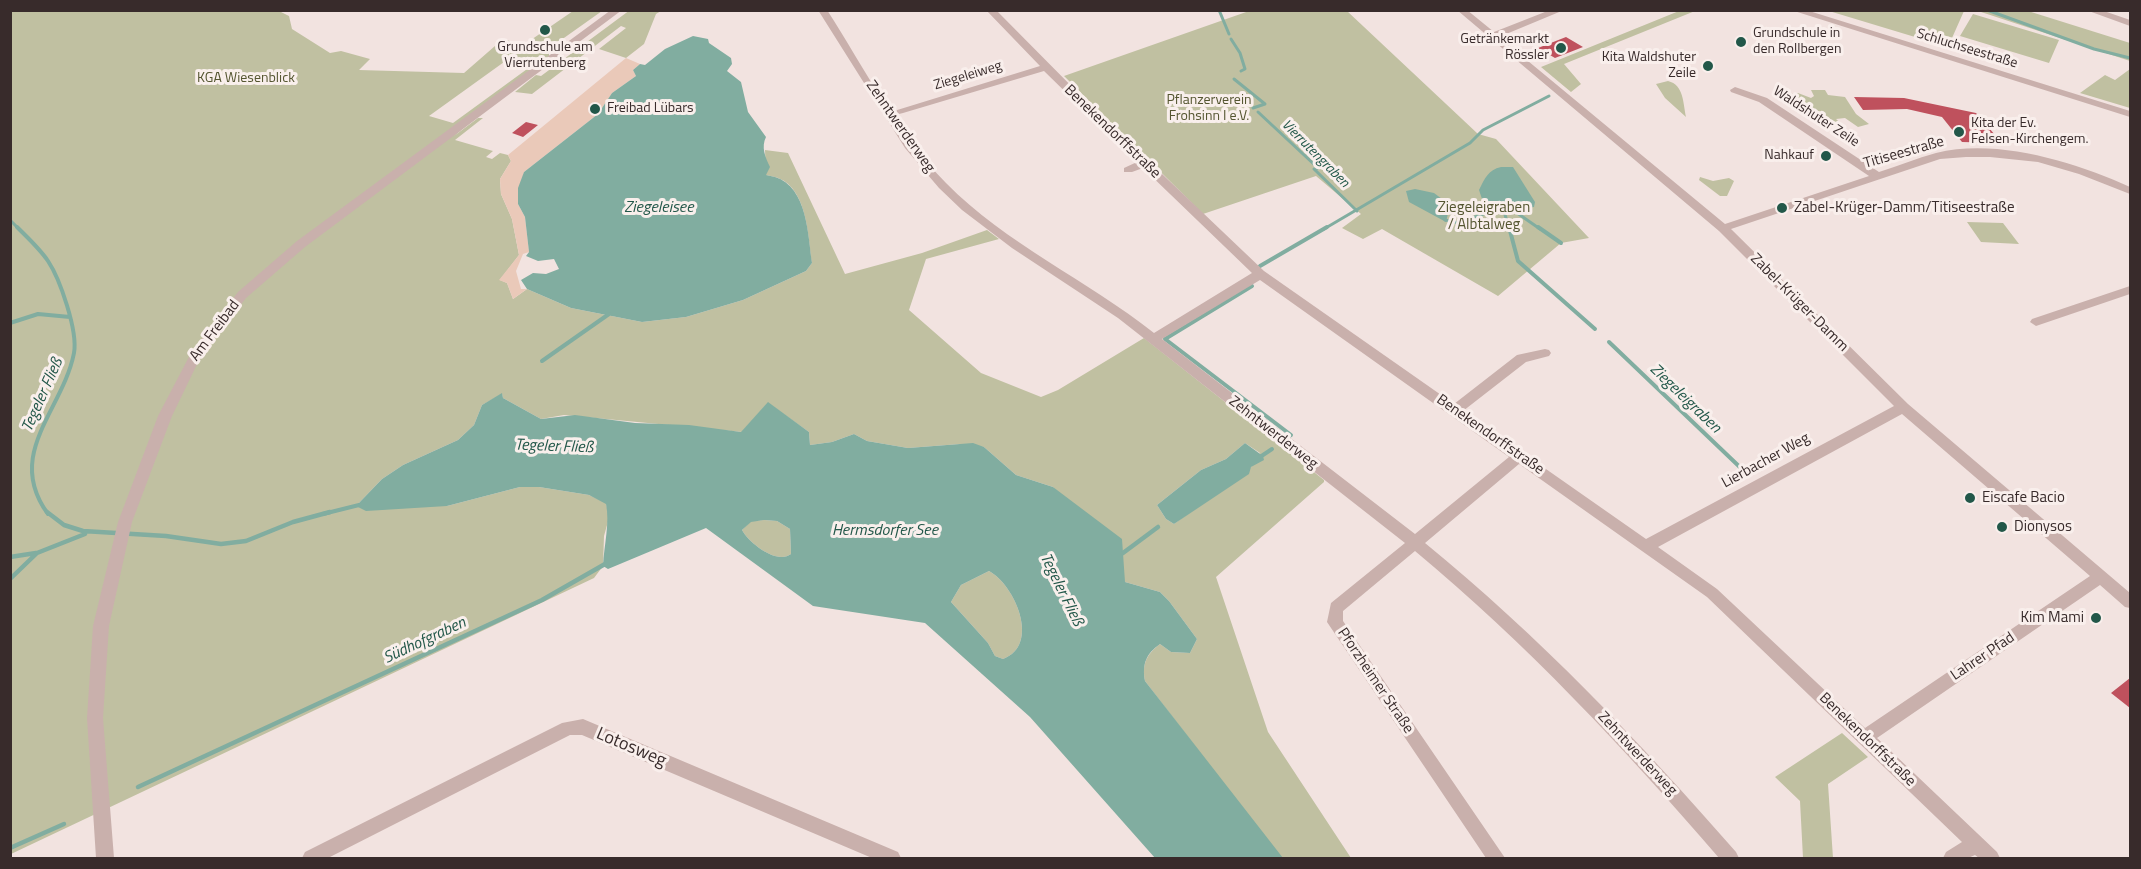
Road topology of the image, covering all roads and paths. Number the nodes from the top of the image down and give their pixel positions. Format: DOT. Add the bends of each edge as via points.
graph roads {
  1 [pos="618,10"];
  2 [pos="822,10"];
  3 [pos="990,10"];
  4 [pos="1461,10"];
  5 [pos="1560,10"];
  6 [pos="1795,10"];
  7 [pos="2090,10"];
  8 [pos="2128,10"];
  9 [pos="2126,22"];
  10 [pos="1493,36"];
  11 [pos="1046,67"];
  12 [pos="1735,90"];
  13 [pos="899,111"];
  14 [pos="2130,114"];
  15 [pos="1144,163"];
  16 [pos="1128,170"];
  17 [pos="1877,176"];
  18 [pos="2130,191"];
  19 [pos="1723,228"];
  20 [pos="1260,274"];
  21 [pos="2130,290"];
  22 [pos="2036,322"];
  23 [pos="1153,339"];
  24 [pos="1545,353"];
  25 [pos="1903,407"];
  26 [pos="1455,410"];
  27 [pos="1519,456"];
  28 [pos="1414,543"];
  29 [pos="1646,546"];
  30 [pos="2100,577"];
  31 [pos="2130,602"];
  32 [pos="1864,736"];
  33 [pos="1976,844"];
  34 [pos="105,858"];
  35 [pos="311,858"];
  36 [pos="891,858"];
  37 [pos="1496,858"];
  38 [pos="1730,858"];
  39 [pos="1952,858"];
  40 [pos="1991,858"];
  1 -- 34 [label="street, Am Freibad" via="300,244 242,295 195,356 165,416 125,522 101,626 95,718"];
  2 -- 23 [label="street, Zehntwerderweg" via="904,136 945,188 976,215"];
  3 -- 11 [label="street, Benekendorffstraße"];
  4 -- 10 [label="street, Zabel-Krüger-Damm"];
  5 -- 10 [label="street"];
  6 -- 14 [label="street, Schluchseestraße"];
  7 -- 9 [label="street"];
  8 -- 9 [label="street"];
  10 -- 19 [label="street, Zabel-Krüger-Damm"];
  11 -- 13 [label="street, Ziegeleiweg"];
  11 -- 15 [label="street, Benekendorffstraße"];
  12 -- 17 [label="street, Waldshuter Zeile" via="1763,100"];
  15 -- 16 [label="street"];
  15 -- 20 [label="street, Benekendorffstraße"];
  17 -- 18 [label="street, Titiseestraße" via="1939,156 1995,152 2059,162"];
  17 -- 19 [label="street, Titiseestraße"];
  19 -- 25 [label="street, Zabel-Krüger-Damm"];
  20 -- 23 [label="street"];
  20 -- 26 [label="street, Benekendorffstraße"];
  21 -- 22 [label="street"];
  23 -- 28 [label="street, Zehntwerderweg"];
  24 -- 26 [label="street" via="1522,358"];
  25 -- 29 [label="street, Lierbacher Weg"];
  25 -- 30 [label="street, Zabel-Krüger-Damm"];
  26 -- 27 [label="street, Benekendorffstraße"];
  27 -- 28 [label="street, Pforzheimer Straße"];
  27 -- 29 [label="street, Benekendorffstraße"];
  28 -- 37 [label="street, Pforzheimer Straße" via="1336,608 1335,622"];
  28 -- 38 [label="street, Zehntwerderweg" via="1557,668 1661,777"];
  29 -- 32 [label="street, Benekendorffstraße" via="1712,593"];
  30 -- 31 [label="street, Zabel-Krüger-Damm"];
  30 -- 32 [label="street, Lahrer Pfad"];
  32 -- 33 [label="street, Benekendorffstraße"];
  33 -- 39 [label="street"];
  33 -- 40 [label="street, Benekendorffstraße"];
  35 -- 36 [label="street, Lotosweg" via="575,727"];
}
